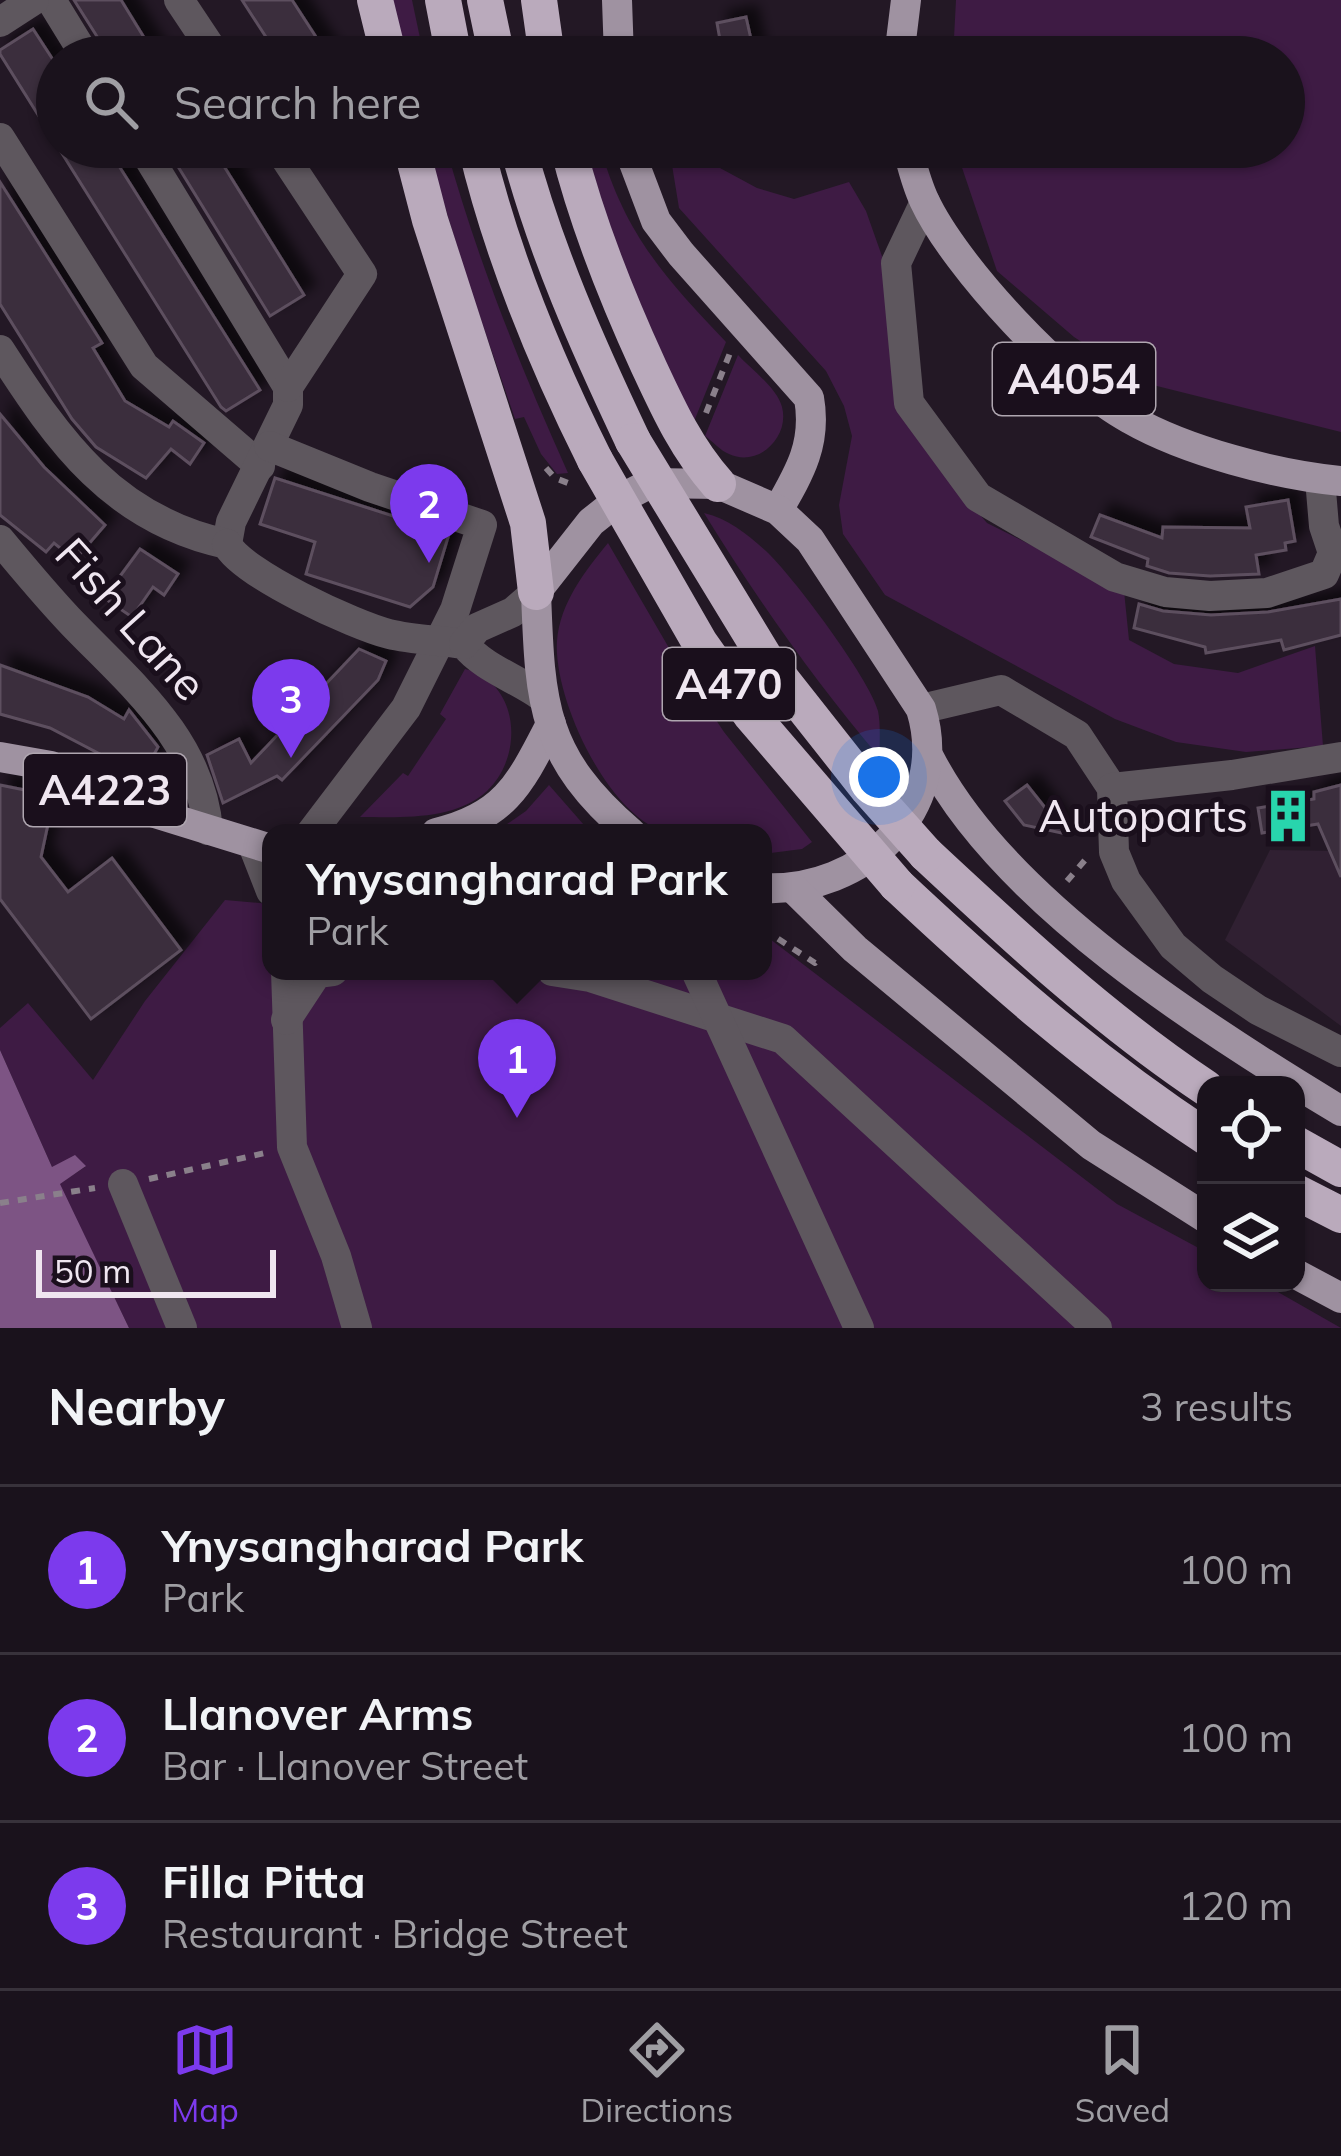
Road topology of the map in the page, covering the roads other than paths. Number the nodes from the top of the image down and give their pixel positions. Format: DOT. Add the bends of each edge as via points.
graph roads {
  1 [pos="34,0"];
  2 [pos="51,0"];
  3 [pos="179,0"];
  4 [pos="375,0"];
  5 [pos="442,0"];
  6 [pos="485,0"];
  7 [pos="539,0"];
  8 [pos="617,0"];
  9 [pos="906,0"];
  10 [pos="0,22"];
  11 [pos="73,36"];
  12 [pos="204,36"];
  13 [pos="384,36"];
  14 [pos="450,36"];
  15 [pos="493,36"];
  16 [pos="544,36"];
  17 [pos="618,36"];
  18 [pos="901,36"];
  19 [pos="0,137"];
  20 [pos="155,168"];
  21 [pos="292,168"];
  22 [pos="416,168"];
  23 [pos="482,168"];
  24 [pos="524,168"];
  25 [pos="573,168"];
  26 [pos="636,168"];
  27 [pos="914,168"];
  28 [pos="925,202"];
  29 [pos="0,350"];
  30 [pos="282,378"];
  31 [pos="264,456"];
  32 [pos="1330,480"];
  33 [pos="718,484"];
  34 [pos="778,510"];
  35 [pos="0,540"];
  36 [pos="227,544"];
  37 [pos="536,592"];
  38 [pos="452,642"];
  39 [pos="922,709"];
  40 [pos="546,710"];
  41 [pos="0,757"];
  42 [pos="1341,757"];
  43 [pos="930,759"];
  44 [pos="1112,788"];
  45 [pos="318,824"];
  46 [pos="462,824"];
  47 [pos="620,824"];
  48 [pos="208,830"];
  49 [pos="262,847"];
  50 [pos="778,888"];
  51 [pos="286,980"];
  52 [pos="312,980"];
  53 [pos="599,980"];
  54 [pos="700,980"];
  55 [pos="716,1018"];
  56 [pos="286,1020"];
  57 [pos="1341,1052"];
  58 [pos="1197,1081"];
  59 [pos="1341,1111"];
  60 [pos="1197,1131"];
  61 [pos="1305,1149"];
  62 [pos="1341,1169"];
  63 [pos="123,1184"];
  64 [pos="1305,1197"];
  65 [pos="1197,1211"];
  66 [pos="1341,1215"];
  67 [pos="1305,1279"];
  68 [pos="1341,1298"];
  69 [pos="182,1328"];
  70 [pos="357,1328"];
  71 [pos="859,1328"];
  72 [pos="1096,1328"];
  1 -- 10 [label="street"];
  2 -- 11 [label="street"];
  3 -- 12 [label="street"];
  4 -- 13 [label="highway"];
  5 -- 14 [label="highway"];
  6 -- 15 [label="highway"];
  7 -- 16 [label="highway"];
  8 -- 17 [label="main road"];
  9 -- 18 [label="main road"];
  19 -- 31 [label="street" via="143,366"];
  20 -- 30 [label="street"];
  21 -- 30 [label="street" via="362,274"];
  22 -- 37 [label="highway" via="528,523"];
  23 -- 60 [label="highway, A470, bridge" via="559,389 700,644 751,715 897,885 1022,1001"];
  24 -- 58 [label="highway, A470, bridge" via="546,241 634,441 767,661 926,854 1021,943"];
  25 -- 33 [label="highway" via="618,299 693,456"];
  26 -- 34 [label="main road" via="656,221 809,398 810,447"];
  27 -- 28 [label="main road, A4054"];
  28 -- 32 [label="main road, A4054" via="996,301 1090,394 1172,437"];
  28 -- 32 [label="street" via="896,263 909,403 978,497 1114,577 1210,596 1268,593 1324,574 1333,553 1324,526"];
  29 -- 36 [label="street" via="59,440 98,479 151,517"];
  30 -- 31 [label="street" via="288,404"];
  31 -- 36 [label="street"];
  31 -- 38 [label="street" via="482,525"];
  33 -- 34 [label="main road"];
  33 -- 37 [label="main road" via="651,483 620,499 591,522"];
  34 -- 39 [label="main road" via="809,540"];
  35 -- 48 [label="street, Fish Lane" via="174,730 205,796"];
  36 -- 38 [label="street" via="238,562 281,587 387,634"];
  37 -- 38 [label="street"];
  37 -- 40 [label="main road"];
  38 -- 40 [label="street" via="517,679"];
  38 -- 45 [label="street"];
  39 -- 43 [label="main road"];
  39 -- 44 [label="street" via="1001,690 1077,735"];
  40 -- 46 [label="main road" via="512,794"];
  40 -- 47 [label="main road" via="580,783"];
  41 -- 48 [label="main road, A4223" via="51,766"];
  42 -- 44 [label="street"];
  43 -- 50 [label="main road" via="910,815 882,845 846,873"];
  43 -- 59 [label="main road" via="974,829 1048,905 1253,1058"];
  44 -- 57 [label="street" via="1114,852 1173,946 1258,1010"];
  48 -- 49 [label="main road, A4223"];
  50 -- 65 [label="main road" via="1072,1131"];
  51 -- 56 [label="street"];
  52 -- 56 [label="street"];
  53 -- 55 [label="street"];
  54 -- 55 [label="street"];
  55 -- 71 [label="street"];
  55 -- 72 [label="street" via="784,1039"];
  56 -- 70 [label="street" via="292,1147"];
  61 -- 62 [label="highway"];
  63 -- 69 [label="street"];
  64 -- 66 [label="highway"];
  67 -- 68 [label="main road"];
}
